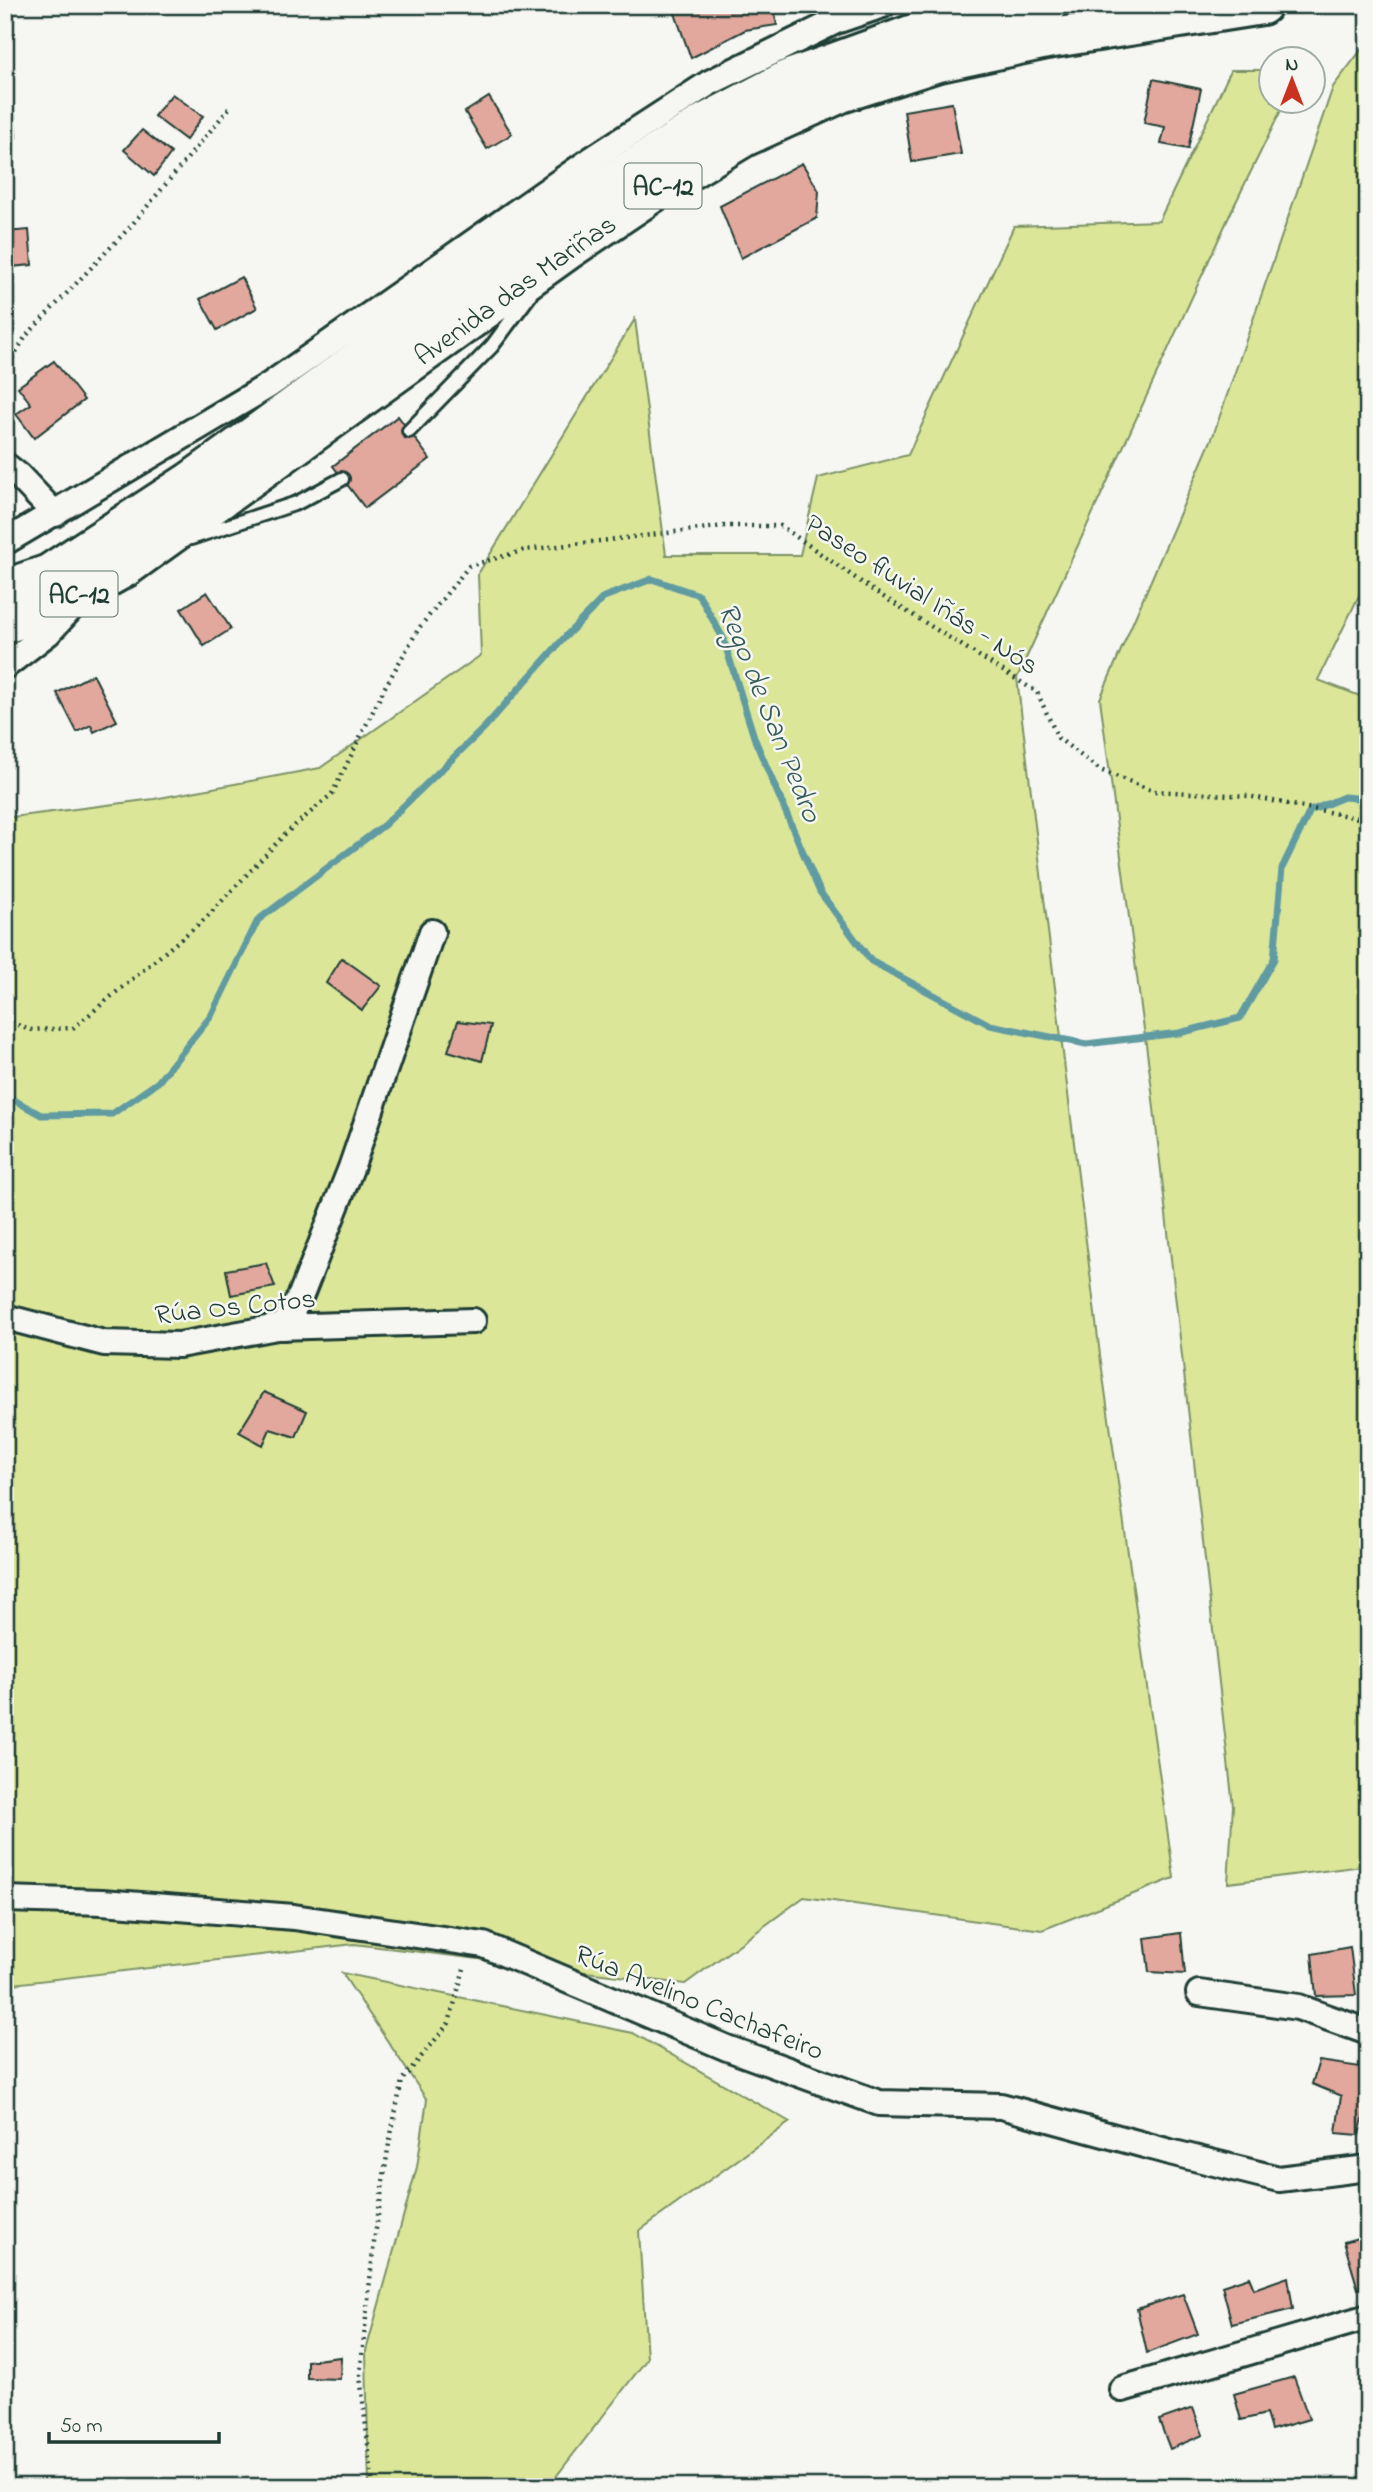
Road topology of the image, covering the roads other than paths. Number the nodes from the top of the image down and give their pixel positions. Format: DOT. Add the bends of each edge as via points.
graph roads {
  1 [pos="883,5"];
  2 [pos="1048,5"];
  3 [pos="1262,5"];
  4 [pos="566,251"];
  5 [pos="409,431"];
  6 [pos="5,465"];
  7 [pos="342,479"];
  8 [pos="55,514"];
  9 [pos="5,542"];
  10 [pos="147,551"];
  11 [pos="91,587"];
  12 [pos="5,589"];
  13 [pos="5,624"];
  14 [pos="5,666"];
  15 [pos="432,932"];
  16 [pos="5,1317"];
  17 [pos="473,1321"];
  18 [pos="283,1327"];
  19 [pos="5,1899"];
  20 [pos="1199,1993"];
  21 [pos="1368,2032"];
  22 [pos="1368,2168"];
  23 [pos="1368,2317"];
  24 [pos="1122,2389"];
  1 -- 8 [label="street" via="836,21 709,83 581,166 268,386"];
  2 -- 12 [label="highway, Avenida das Mariñas / AC-12" via="916,33 789,79 705,123 606,186 190,482 49,574"];
  3 -- 4 [label="highway, Avenida das Mariñas / AC-12" via="1047,39 934,63 841,93 744,137"];
  4 -- 5 [label="lane" via="492,345"];
  4 -- 10 [label="highway, Avenida das Mariñas / AC-12"];
  6 -- 8 [label="street"];
  7 -- 10 [label="lane" via="297,503"];
  8 -- 9 [label="street"];
  10 -- 11 [label="highway, Avenida das Mariñas / AC-12"];
  11 -- 13 [label="highway, Avenida das Mariñas / AC-12" via="56,606"];
  11 -- 14 [label="street, Avenida das Mariñas" via="48,633"];
  15 -- 18 [label="street" via="351,1168"];
  16 -- 18 [label="street, Rúa Os Cotos" via="104,1343 179,1345"];
  17 -- 18 [label="street, Rúa Os Cotos"];
  19 -- 22 [label="street, Rúa Avelino Cachafeiro" via="295,1917 484,1945 727,2049 879,2103 1001,2106 1279,2179"];
  20 -- 21 [label="street" via="1298,2007"];
  23 -- 24 [label="street"];
}
